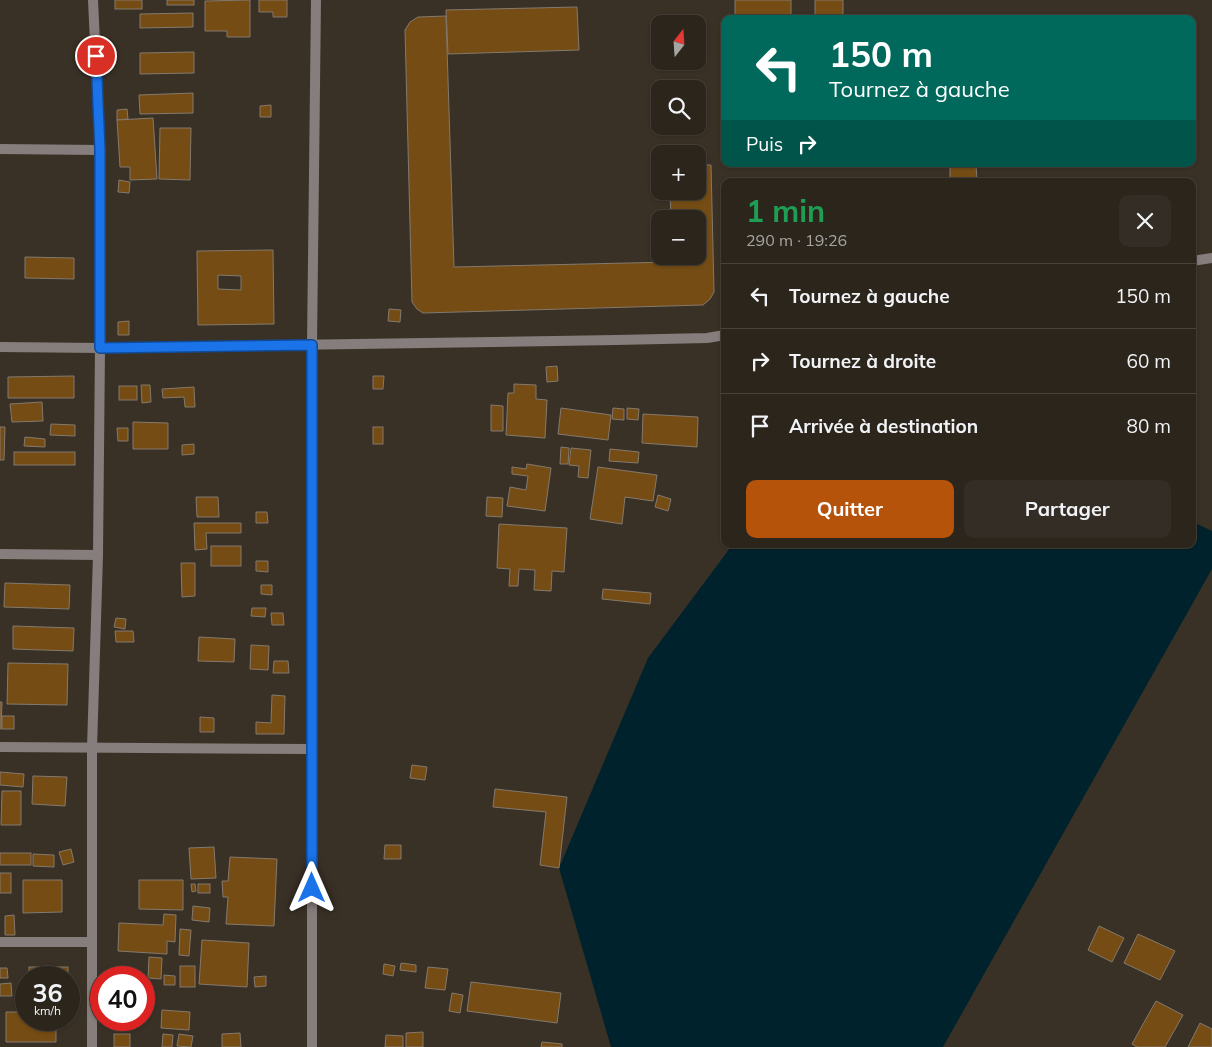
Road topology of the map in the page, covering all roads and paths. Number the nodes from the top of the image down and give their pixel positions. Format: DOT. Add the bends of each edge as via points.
graph roads {
  1 [pos="93,0"];
  2 [pos="316,0"];
  3 [pos="0,149"];
  4 [pos="100,150"];
  5 [pos="1212,258"];
  6 [pos="1196,260"];
  7 [pos="721,336"];
  8 [pos="312,345"];
  9 [pos="0,347"];
  10 [pos="100,348"];
  11 [pos="0,554"];
  12 [pos="98,555"];
  13 [pos="0,747"];
  14 [pos="92,748"];
  15 [pos="312,749"];
  16 [pos="0,942"];
  17 [pos="92,942"];
  18 [pos="92,1047"];
  19 [pos="312,1047"];
  1 -- 4 [label="street"];
  2 -- 8 [label="street"];
  3 -- 4 [label="street"];
  4 -- 10 [label="street"];
  5 -- 6 [label="street"];
  7 -- 8 [label="street"];
  8 -- 10 [label="street"];
  8 -- 15 [label="street"];
  9 -- 10 [label="street"];
  10 -- 12 [label="street"];
  11 -- 12 [label="street"];
  12 -- 14 [label="street"];
  13 -- 14 [label="street"];
  14 -- 15 [label="street"];
  14 -- 17 [label="street"];
  15 -- 19 [label="street"];
  16 -- 17 [label="street"];
  17 -- 18 [label="street"];
}
